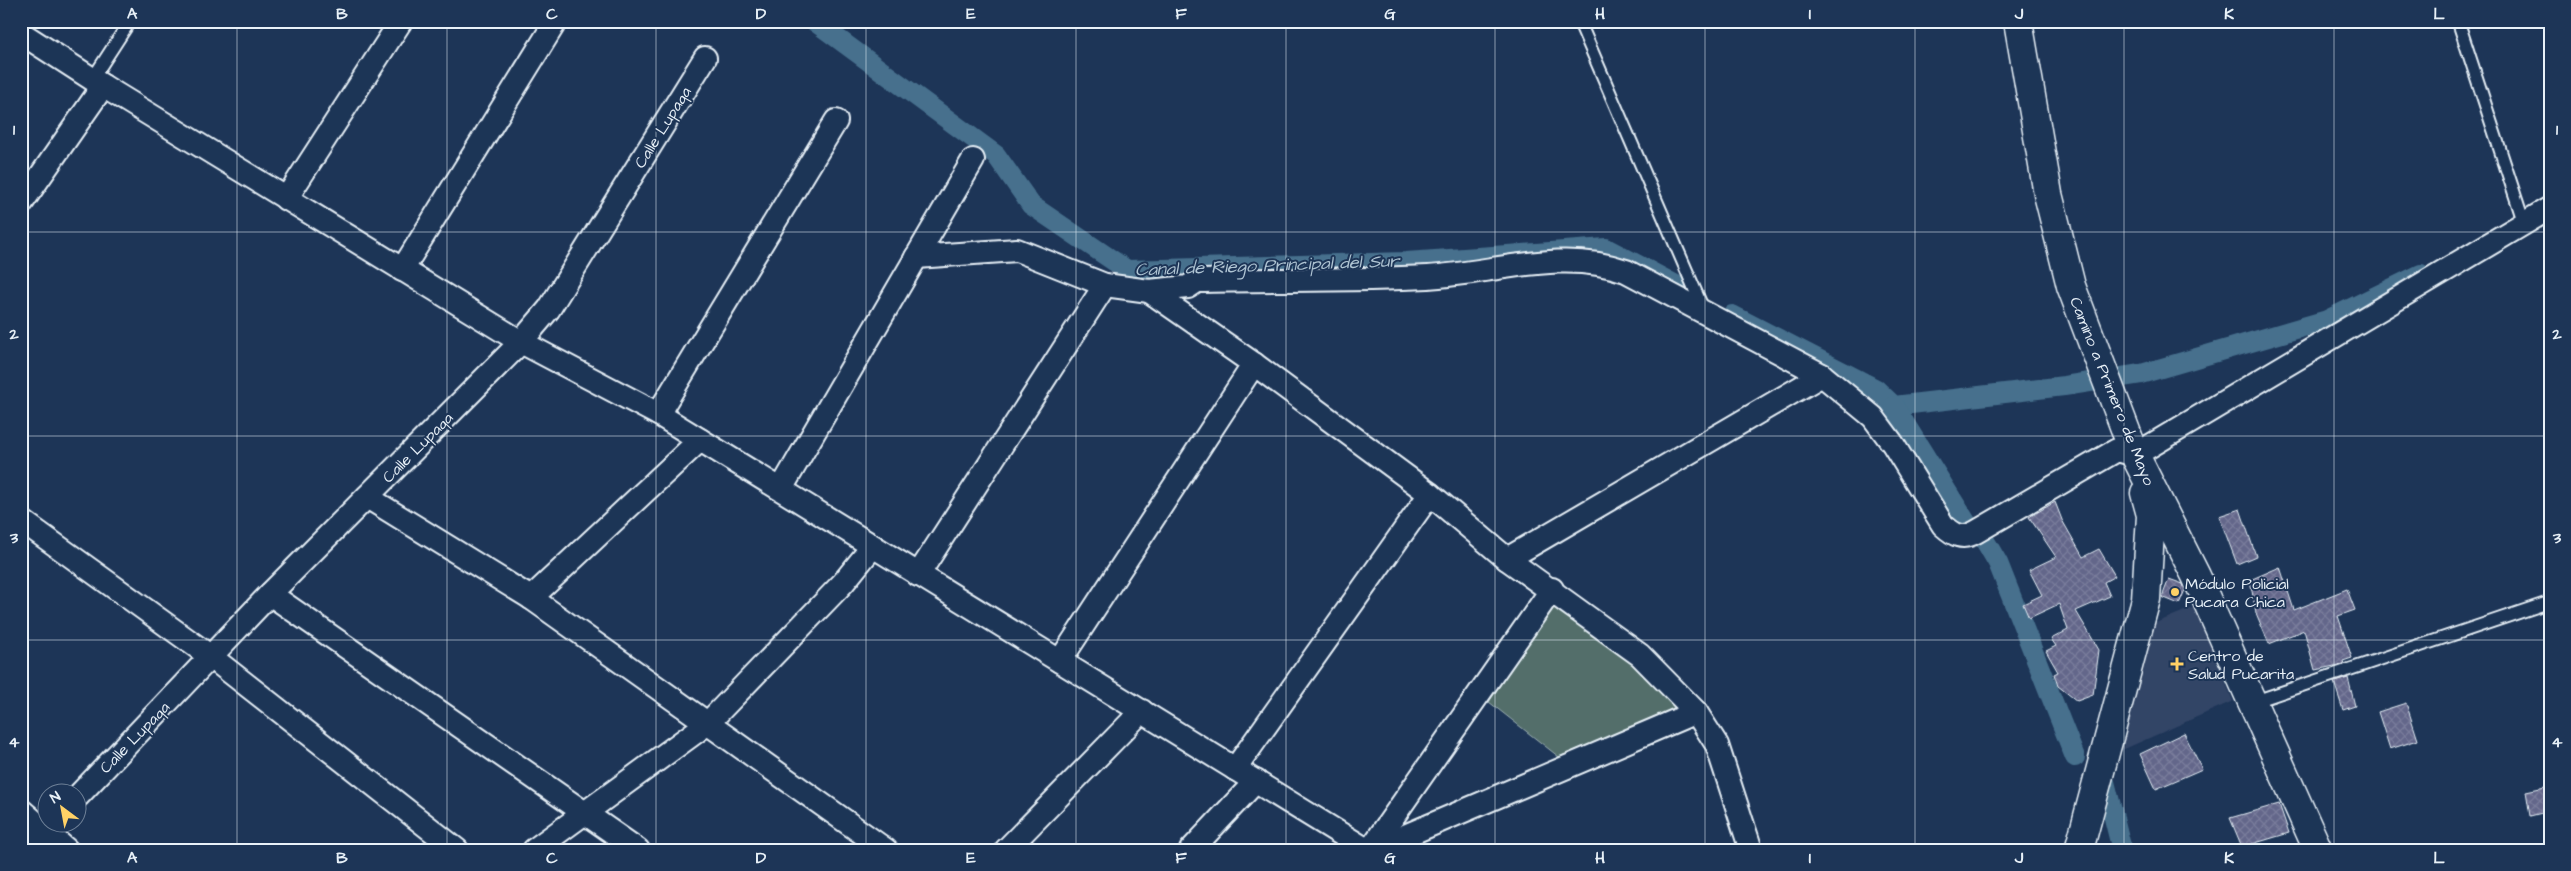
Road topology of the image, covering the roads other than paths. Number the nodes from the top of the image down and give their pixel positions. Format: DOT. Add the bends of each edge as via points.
graph roads {
  1 [pos="130,21"];
  2 [pos="401,21"];
  3 [pos="556,21"];
  4 [pos="1579,21"];
  5 [pos="2018,21"];
  6 [pos="2458,21"];
  7 [pos="21,33"];
  8 [pos="705,58"];
  9 [pos="98,82"];
  10 [pos="836,121"];
  11 [pos="973,160"];
  12 [pos="286,199"];
  13 [pos="21,204"];
  14 [pos="2550,208"];
  15 [pos="2524,224"];
  16 [pos="916,257"];
  17 [pos="402,270"];
  18 [pos="1104,285"];
  19 [pos="1149,291"];
  20 [pos="1704,312"];
  21 [pos="521,342"];
  22 [pos="1254,364"];
  23 [pos="1822,375"];
  24 [pos="658,414"];
  25 [pos="700,440"];
  26 [pos="2135,455"];
  27 [pos="780,489"];
  28 [pos="1430,494"];
  29 [pos="367,497"];
  30 [pos="21,520"];
  31 [pos="874,546"];
  32 [pos="1507,559"];
  33 [pos="918,575"];
  34 [pos="1552,589"];
  35 [pos="270,594"];
  36 [pos="531,598"];
  37 [pos="2550,602"];
  38 [pos="212,657"];
  39 [pos="1060,661"];
  40 [pos="2253,702"];
  41 [pos="1142,711"];
  42 [pos="1696,712"];
  43 [pos="708,723"];
  44 [pos="1235,768"];
  45 [pos="1256,782"];
  46 [pos="88,786"];
  47 [pos="21,810"];
  48 [pos="585,811"];
  49 [pos="38,821"];
  50 [pos="41,834"];
  51 [pos="54,834"];
  52 [pos="26,850"];
  53 [pos="67,850"];
  54 [pos="457,850"];
  55 [pos="534,850"];
  56 [pos="638,850"];
  57 [pos="886,850"];
  58 [pos="1006,850"];
  59 [pos="1191,850"];
  60 [pos="1369,850"];
  61 [pos="1751,850"];
  62 [pos="2079,850"];
  63 [pos="2318,850"];
  1 -- 9 [label="lane"];
  2 -- 12 [label="street"];
  3 -- 17 [label="street"];
  4 -- 20 [label="lane"];
  5 -- 26 [label="main road, Camino a Primero de Mayo" via="2048,194 2071,286"];
  6 -- 15 [label="lane"];
  7 -- 9 [label="street"];
  8 -- 21 [label="street, Calle Lupaqa" via="549,309"];
  9 -- 12 [label="street"];
  9 -- 13 [label="street"];
  10 -- 24 [label="street"];
  11 -- 16 [label="street"];
  12 -- 17 [label="street"];
  14 -- 15 [label="street"];
  15 -- 26 [label="street"];
  16 -- 18 [label="street" via="1017,250"];
  16 -- 27 [label="street"];
  17 -- 21 [label="street"];
  18 -- 19 [label="street"];
  18 -- 33 [label="street"];
  19 -- 20 [label="street" via="1188,287 1197,281 1429,277 1564,260 1606,264 1626,271"];
  19 -- 22 [label="street"];
  20 -- 23 [label="street"];
  21 -- 24 [label="street"];
  21 -- 29 [label="street, Calle Lupaqa"];
  22 -- 28 [label="street"];
  22 -- 39 [label="street"];
  23 -- 26 [label="street" via="1873,417 1953,534 1970,535 2117,450"];
  23 -- 32 [label="street"];
  24 -- 25 [label="street"];
  25 -- 27 [label="street"];
  25 -- 36 [label="street"];
  26 -- 40 [label="main road, Camino a Primero de Mayo" via="2196,576"];
  26 -- 62 [label="main road" via="2151,515 2146,599"];
  27 -- 31 [label="street"];
  28 -- 32 [label="street"];
  28 -- 44 [label="street"];
  29 -- 35 [label="street, Calle Lupaqa"];
  29 -- 36 [label="street"];
  30 -- 38 [label="street"];
  31 -- 33 [label="street"];
  31 -- 43 [label="street"];
  32 -- 34 [label="street"];
  33 -- 39 [label="street"];
  34 -- 42 [label="street" via="1640,655"];
  34 -- 60 [label="street"];
  35 -- 38 [label="street, Calle Lupaqa"];
  35 -- 48 [label="street"];
  36 -- 43 [label="street"];
  37 -- 40 [label="lane"];
  38 -- 46 [label="street, Calle Lupaqa"];
  38 -- 54 [label="street"];
  39 -- 41 [label="street"];
  40 -- 63 [label="main road, Camino a Primero de Mayo"];
  41 -- 44 [label="street"];
  41 -- 58 [label="street"];
  42 -- 60 [label="street"];
  42 -- 61 [label="street" via="1717,745"];
  43 -- 48 [label="street"];
  43 -- 57 [label="street"];
  44 -- 45 [label="street"];
  45 -- 59 [label="street"];
  45 -- 60 [label="street"];
  47 -- 49 [label="street"];
  48 -- 55 [label="street"];
  48 -- 56 [label="street"];
  50 -- 52 [label="street"];
  51 -- 53 [label="street"];
}
